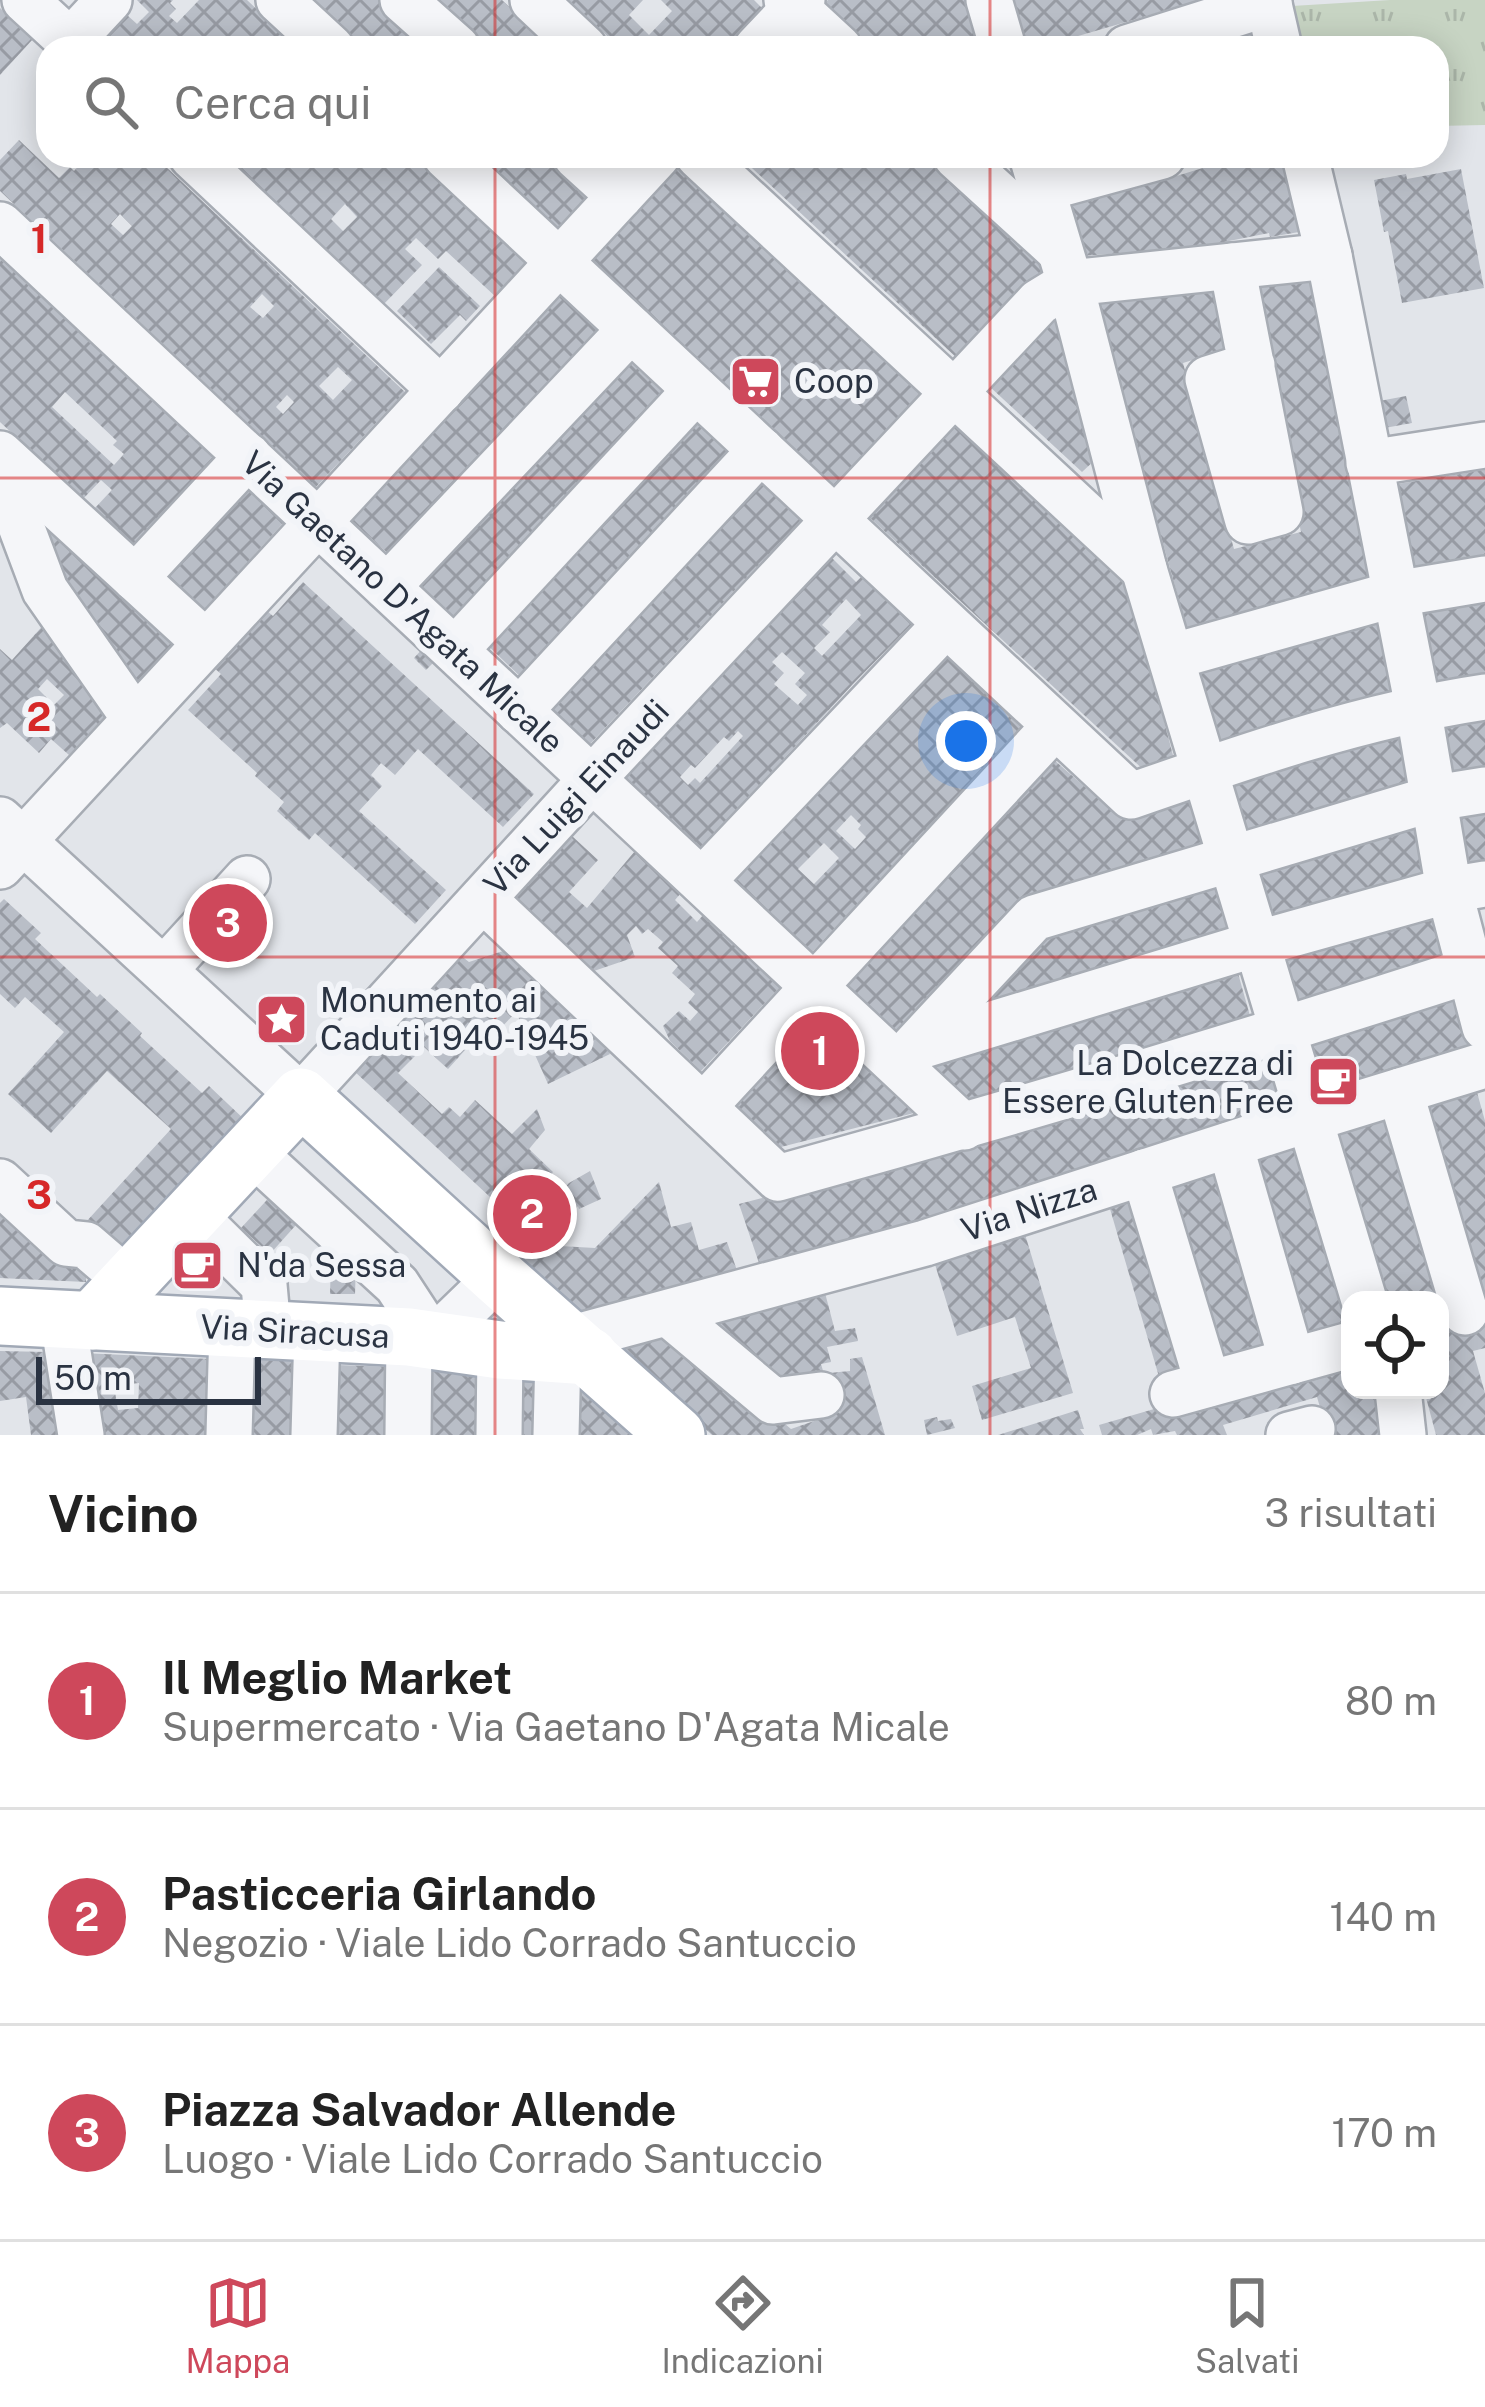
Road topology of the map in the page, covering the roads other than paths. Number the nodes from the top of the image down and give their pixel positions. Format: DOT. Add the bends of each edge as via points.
graph roads {
  1 [pos="25,0"];
  2 [pos="109,0"];
  3 [pos="279,0"];
  4 [pos="404,0"];
  5 [pos="533,0"];
  6 [pos="989,0"];
  7 [pos="795,2"];
  8 [pos="1268,2"];
  9 [pos="63,36"];
  10 [pos="80,36"];
  11 [pos="318,36"];
  12 [pos="444,36"];
  13 [pos="571,36"];
  14 [pos="767,36"];
  15 [pos="828,36"];
  16 [pos="1000,36"];
  17 [pos="1174,36"];
  18 [pos="1276,36"];
  19 [pos="205,168"];
  20 [pos="459,168"];
  21 [pos="589,168"];
  22 [pos="647,168"];
  23 [pos="712,168"];
  24 [pos="968,168"];
  25 [pos="1074,168"];
  26 [pos="1308,168"];
  27 [pos="1037,173"];
  28 [pos="620,196"];
  29 [pos="0,225"];
  30 [pos="1329,256"];
  31 [pos="560,262"];
  32 [pos="1064,266"];
  33 [pos="1232,266"];
  34 [pos="631,329"];
  35 [pos="441,390"];
  36 [pos="696,390"];
  37 [pos="955,393"];
  38 [pos="1485,445"];
  39 [pos="761,450"];
  40 [pos="248,456"];
  41 [pos="4,458"];
  42 [pos="1369,464"];
  43 [pos="835,520"];
  44 [pos="1248,521"];
  45 [pos="319,523"];
  46 [pos="1144,569"];
  47 [pos="134,578"];
  48 [pos="1485,579"];
  49 [pos="387,587"];
  50 [pos="1395,594"];
  51 [pos="946,624"];
  52 [pos="206,643"];
  53 [pos="455,650"];
  54 [pos="1171,658"];
  55 [pos="1485,697"];
  56 [pos="1418,707"];
  57 [pos="519,710"];
  58 [pos="135,719"];
  59 [pos="1055,726"];
  60 [pos="1205,770"];
  61 [pos="592,778"];
  62 [pos="1485,790"];
  63 [pos="1435,798"];
  64 [pos="7,842"];
  65 [pos="1232,859"];
  66 [pos="247,879"];
  67 [pos="701,881"];
  68 [pos="1467,887"];
  69 [pos="483,898"];
  70 [pos="1256,944"];
  71 [pos="164,970"];
  72 [pos="1477,970"];
  73 [pos="815,988"];
  74 [pos="1283,1030"];
  75 [pos="903,1055"];
  76 [pos="1484,1059"];
  77 [pos="1400,1091"];
  78 [pos="302,1097"];
  79 [pos="703,1107"];
  80 [pos="1310,1118"];
  81 [pos="964,1127"];
  82 [pos="1230,1144"];
  83 [pos="251,1151"];
  84 [pos="1144,1172"];
  85 [pos="0,1182"];
  86 [pos="192,1214"];
  87 [pos="498,1277"];
  88 [pos="1361,1291"];
  89 [pos="94,1308"];
  90 [pos="668,1313"];
  91 [pos="1463,1313"];
  92 [pos="0,1316"];
  93 [pos="272,1330"];
  94 [pos="421,1339"];
  95 [pos="1341,1347"];
  96 [pos="500,1350"];
  97 [pos="572,1350"];
  98 [pos="1292,1361"];
  99 [pos="821,1395"];
  100 [pos="1399,1399"];
  101 [pos="81,1435"];
  102 [pos="229,1435"];
  103 [pos="314,1435"];
  104 [pos="408,1435"];
  105 [pos="499,1435"];
  106 [pos="556,1435"];
  107 [pos="676,1435"];
  108 [pos="1403,1435"];
  1 -- 9 [label="street"];
  2 -- 10 [label="street"];
  3 -- 11 [label="street"];
  4 -- 12 [label="street"];
  5 -- 13 [label="street"];
  6 -- 16 [label="street"];
  7 -- 14 [label="street"];
  7 -- 15 [label="street"];
  8 -- 17 [label="street"];
  8 -- 18 [label="street"];
  19 -- 35 [label="street"];
  20 -- 31 [label="street"];
  21 -- 28 [label="street"];
  22 -- 28 [label="street"];
  23 -- 37 [label="street"];
  24 -- 32 [label="street"];
  25 -- 27 [label="street"];
  26 -- 30 [label="street"];
  27 -- 32 [label="street"];
  28 -- 31 [label="street"];
  29 -- 40 [label="street, Via Gaetano D'Agata Micale"];
  30 -- 33 [label="street"];
  30 -- 42 [label="street"];
  31 -- 34 [label="street"];
  31 -- 35 [label="street"];
  32 -- 33 [label="street"];
  32 -- 37 [label="street, Via Luigi Einaudi"];
  32 -- 46 [label="street"];
  33 -- 44 [label="street" via="1280,512"];
  34 -- 36 [label="street"];
  34 -- 49 [label="street"];
  35 -- 45 [label="street"];
  36 -- 39 [label="street"];
  36 -- 53 [label="street"];
  37 -- 43 [label="street, Via Luigi Einaudi"];
  37 -- 46 [label="street"];
  38 -- 42 [label="street"];
  39 -- 43 [label="street"];
  39 -- 57 [label="street"];
  40 -- 45 [label="street, Via Gaetano D'Agata Micale"];
  40 -- 47 [label="street"];
  41 -- 47 [label="street"];
  41 -- 58 [label="street" via="7,489 45,590"];
  42 -- 50 [label="street"];
  43 -- 51 [label="street"];
  43 -- 61 [label="street, Via Luigi Einaudi"];
  45 -- 49 [label="street, Via Gaetano D'Agata Micale"];
  45 -- 52 [label="street"];
  46 -- 54 [label="street"];
  47 -- 52 [label="street"];
  48 -- 50 [label="street"];
  49 -- 53 [label="street, Via Gaetano D'Agata Micale"];
  50 -- 54 [label="street"];
  50 -- 56 [label="street"];
  51 -- 59 [label="street"];
  51 -- 67 [label="street"];
  52 -- 58 [label="street"];
  53 -- 57 [label="street, Via Gaetano D'Agata Micale"];
  54 -- 60 [label="street"];
  55 -- 56 [label="street"];
  56 -- 60 [label="street"];
  56 -- 63 [label="street"];
  57 -- 61 [label="street, Via Gaetano D'Agata Micale"];
  58 -- 64 [label="street"];
  59 -- 60 [label="street" via="1131,796"];
  59 -- 73 [label="street"];
  60 -- 65 [label="street"];
  61 -- 67 [label="street, Via Gaetano D'Agata Micale"];
  61 -- 69 [label="street, Via Luigi Einaudi"];
  62 -- 63 [label="street"];
  63 -- 65 [label="street"];
  63 -- 68 [label="street"];
  64 -- 71 [label="street"];
  65 -- 70 [label="street"];
  65 -- 75 [label="street" via="1034,918"];
  66 -- 71 [label="street"];
  67 -- 73 [label="street, Via Gaetano D'Agata Micale"];
  68 -- 70 [label="street"];
  68 -- 72 [label="street"];
  69 -- 78 [label="street, Via Luigi Einaudi"];
  69 -- 79 [label="street"];
  70 -- 74 [label="street"];
  70 -- 75 [label="street"];
  71 -- 78 [label="street"];
  72 -- 74 [label="street"];
  72 -- 76 [label="street"];
  73 -- 75 [label="street, Via Gaetano D'Agata Micale"];
  73 -- 79 [label="street"];
  74 -- 80 [label="street"];
  74 -- 81 [label="street"];
  75 -- 81 [label="street, Via Gaetano D'Agata Micale"];
  76 -- 77 [label="street, Via Nizza"];
  77 -- 80 [label="street, Via Nizza"];
  77 -- 91 [label="street"];
  78 -- 83 [label="main road, Via Luigi Einaudi"];
  78 -- 87 [label="main road"];
  79 -- 81 [label="street" via="778,1178"];
  80 -- 82 [label="street, Via Nizza"];
  80 -- 88 [label="street"];
  82 -- 84 [label="street, Via Nizza"];
  82 -- 98 [label="street"];
  83 -- 86 [label="main road, Via Luigi Einaudi"];
  83 -- 94 [label="street" via="397,1285"];
  84 -- 90 [label="street, Via Nizza"];
  84 -- 98 [label="street" via="1191,1389"];
  85 -- 89 [label="street" via="66,1243 86,1245"];
  86 -- 89 [label="main road, Via Luigi Einaudi"];
  86 -- 93 [label="street" via="264,1285"];
  87 -- 94 [label="street"];
  87 -- 97 [label="main road"];
  89 -- 92 [label="main road, Via Siracusa"];
  89 -- 93 [label="main road, Via Siracusa"];
  89 -- 101 [label="street"];
  90 -- 97 [label="street, Via Nizza"];
  90 -- 99 [label="street" via="772,1401"];
  93 -- 94 [label="main road, Via Siracusa"];
  93 -- 102 [label="street"];
  93 -- 103 [label="street"];
  94 -- 96 [label="main road, Via Siracusa"];
  94 -- 104 [label="street"];
  95 -- 98 [label="street"];
  96 -- 97 [label="main road, Via Siracusa"];
  96 -- 105 [label="street"];
  97 -- 106 [label="street"];
  97 -- 107 [label="main road"];
  100 -- 108 [label="street"];
}
